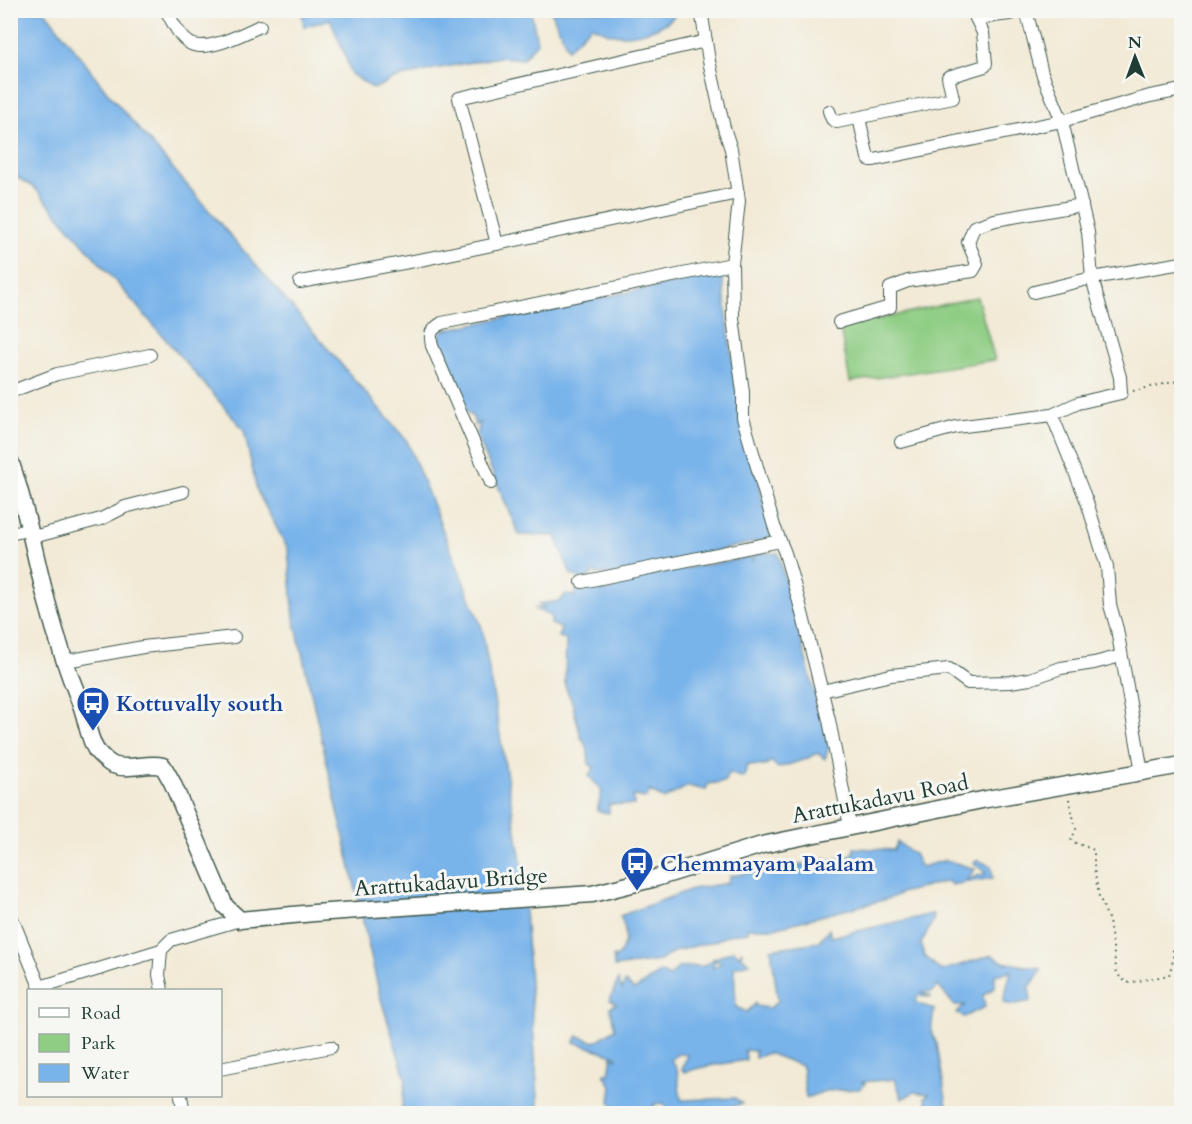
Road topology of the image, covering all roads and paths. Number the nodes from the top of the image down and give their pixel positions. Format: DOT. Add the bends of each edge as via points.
graph roads {
  1 [pos="166,10"];
  2 [pos="702,10"];
  3 [pos="1020,10"];
  4 [pos="1026,10"];
  5 [pos="975,14"];
  6 [pos="260,26"];
  7 [pos="706,41"];
  8 [pos="1182,90"];
  9 [pos="829,111"];
  10 [pos="859,118"];
  11 [pos="1062,121"];
  12 [pos="738,193"];
  13 [pos="1082,206"];
  14 [pos="497,244"];
  15 [pos="1182,263"];
  16 [pos="732,264"];
  17 [pos="1092,279"];
  18 [pos="300,282"];
  19 [pos="1034,292"];
  20 [pos="839,322"];
  21 [pos="150,355"];
  22 [pos="1182,381"];
  23 [pos="10,392"];
  24 [pos="1121,393"];
  25 [pos="1052,415"];
  26 [pos="901,442"];
  27 [pos="10,461"];
  28 [pos="491,483"];
  29 [pos="183,492"];
  30 [pos="32,533"];
  31 [pos="10,534"];
  32 [pos="780,541"];
  33 [pos="582,582"];
  34 [pos="234,637"];
  35 [pos="1121,656"];
  36 [pos="66,661"];
  37 [pos="822,691"];
  38 [pos="1182,765"];
  39 [pos="1142,772"];
  40 [pos="1065,784"];
  41 [pos="850,826"];
  42 [pos="592,894"];
  43 [pos="10,913"];
  44 [pos="240,920"];
  45 [pos="1182,944"];
  46 [pos="161,950"];
  47 [pos="162,989"];
  48 [pos="331,1047"];
  49 [pos="222,1069"];
  50 [pos="181,1097"];
  51 [pos="184,1113"];
  1 -- 6 [label="street" via="189,44 218,44"];
  2 -- 7 [label="street"];
  3 -- 5 [label="street" via="999,15"];
  4 -- 11 [label="street" via="1042,73"];
  5 -- 10 [label="street" via="983,33 986,63 948,77 953,98"];
  7 -- 12 [label="street"];
  7 -- 14 [label="street" via="459,98"];
  8 -- 11 [label="street"];
  9 -- 10 [label="street" via="837,122"];
  10 -- 11 [label="street" via="870,160"];
  11 -- 13 [label="street"];
  12 -- 14 [label="street"];
  12 -- 16 [label="street"];
  13 -- 17 [label="street"];
  13 -- 20 [label="street" via="974,227 968,242 977,264 973,271 908,281 890,288 890,307"];
  14 -- 18 [label="street"];
  15 -- 17 [label="street"];
  16 -- 28 [label="street" via="442,323 432,329 432,346"];
  16 -- 32 [label="street" via="743,418"];
  17 -- 19 [label="street"];
  17 -- 24 [label="street"];
  21 -- 23 [label="street" via="57,374"];
  22 -- 24 [label="path"];
  24 -- 25 [label="street" via="1078,403"];
  25 -- 26 [label="street" via="956,428"];
  25 -- 35 [label="street" via="1099,538"];
  27 -- 30 [label="main road"];
  29 -- 30 [label="street" via="125,507 101,519"];
  30 -- 31 [label="street"];
  30 -- 36 [label="main road" via="47,602"];
  32 -- 33 [label="street"];
  32 -- 37 [label="street"];
  34 -- 36 [label="street"];
  35 -- 37 [label="street" via="1010,682 968,683 949,669 891,675"];
  35 -- 39 [label="street"];
  36 -- 44 [label="main road" via="96,750 113,765 163,766 225,906"];
  37 -- 41 [label="street"];
  38 -- 39 [label="main road, Arattukadavu Road"];
  39 -- 40 [label="main road, Arattukadavu Road"];
  40 -- 41 [label="main road, Arattukadavu Road"];
  40 -- 45 [label="path" via="1076,829 1071,841 1094,850 1099,896 1109,921 1117,974 1127,983 1169,975 1173,949"];
  41 -- 42 [label="main road, Arattukadavu Road" via="762,844"];
  42 -- 44 [label="main road, Arattukadavu Bridge"];
  43 -- 46 [label="street" via="40,987"];
  44 -- 46 [label="street" via="171,940"];
  46 -- 47 [label="street"];
  48 -- 49 [label="street"];
  50 -- 51 [label="street"];
}
